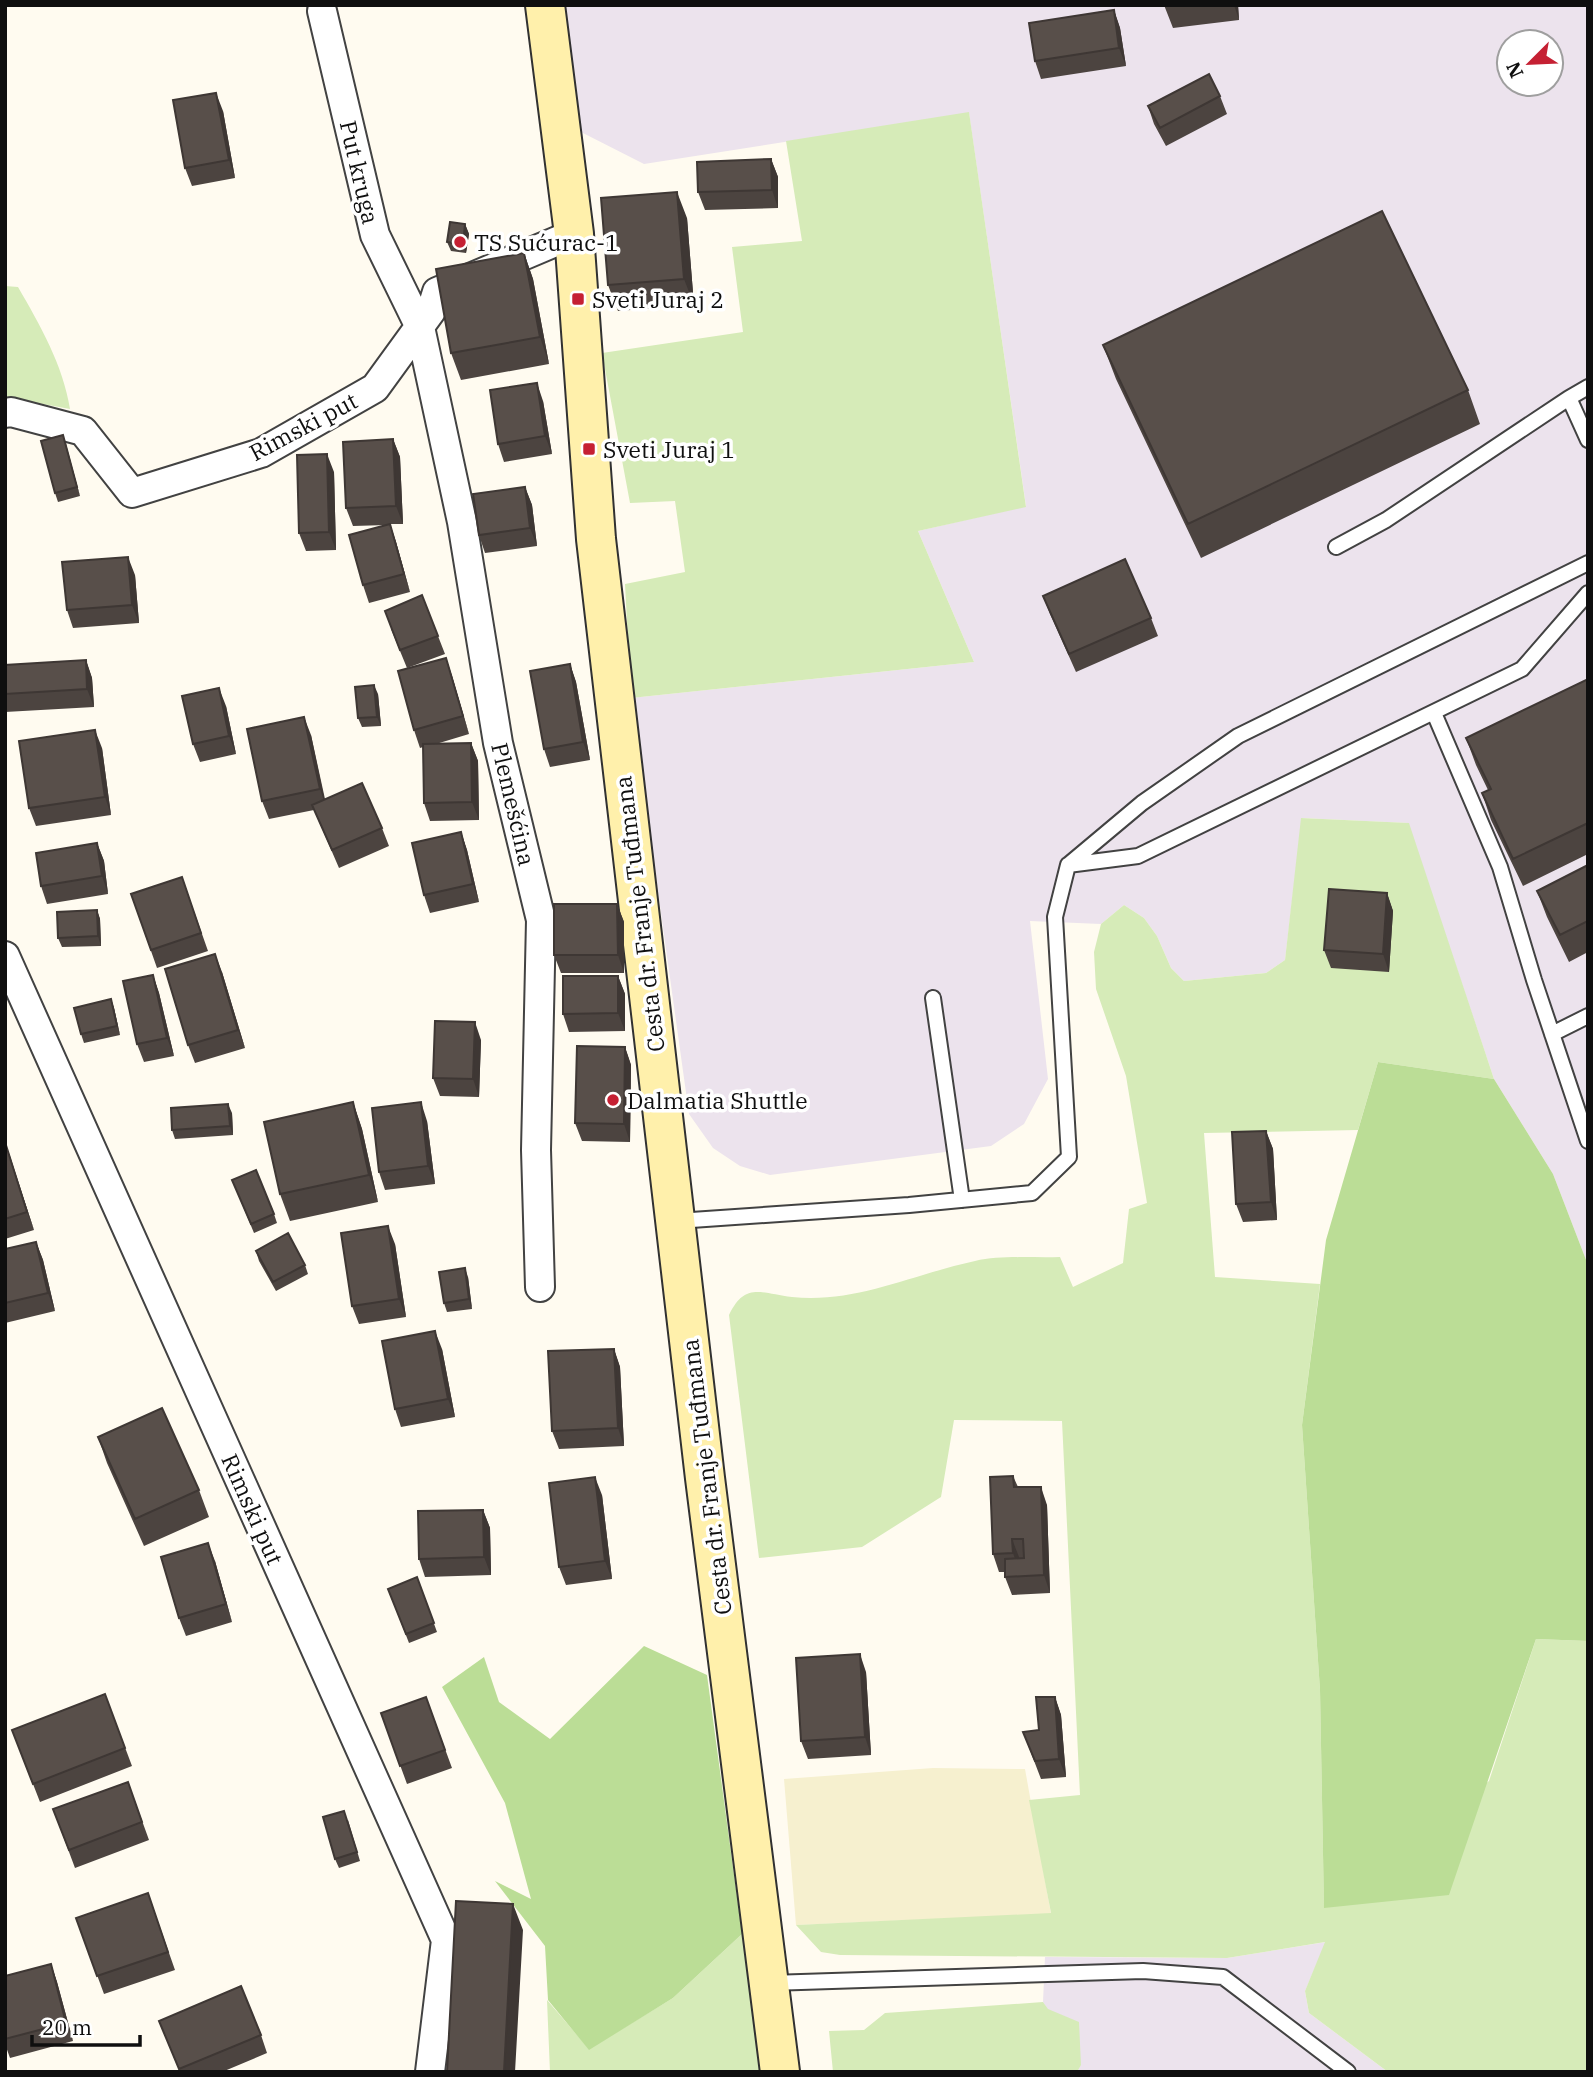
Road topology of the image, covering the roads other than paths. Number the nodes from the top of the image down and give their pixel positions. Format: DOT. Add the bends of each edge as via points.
graph roads {
  1 [pos="545,5"];
  2 [pos="321,8"];
  3 [pos="573,234"];
  4 [pos="420,327"];
  5 [pos="1588,387"];
  6 [pos="1569,398"];
  7 [pos="5,413"];
  8 [pos="1588,440"];
  9 [pos="1336,547"];
  10 [pos="1588,563"];
  11 [pos="1588,593"];
  12 [pos="1434,713"];
  13 [pos="1068,865"];
  14 [pos="5,956"];
  15 [pos="933,998"];
  16 [pos="1588,1016"];
  17 [pos="1552,1034"];
  18 [pos="1588,1141"];
  19 [pos="962,1200"];
  20 [pos="675,1221"];
  21 [pos="540,1287"];
  22 [pos="768,1983"];
  23 [pos="430,2072"];
  24 [pos="780,2072"];
  25 [pos="1348,2072"];
  1 -- 3 [label="main road, Cesta dr. Franje Tuđmana"];
  2 -- 4 [label="street, Put kruga" via="375,235"];
  3 -- 4 [label="street, Rimski put" via="437,292"];
  3 -- 20 [label="main road, Cesta dr. Franje Tuđmana" via="596,539"];
  4 -- 7 [label="street, Rimski put" via="374,388 261,453 132,494 83,430"];
  4 -- 21 [label="street, Plemešćina" via="462,522 498,743 541,920 536,1150"];
  5 -- 6 [label="lane"];
  6 -- 8 [label="lane"];
  6 -- 9 [label="lane" via="1386,520"];
  10 -- 13 [label="lane" via="1238,736 1142,803"];
  11 -- 12 [label="lane" via="1522,669"];
  12 -- 13 [label="lane" via="1138,856"];
  12 -- 17 [label="lane" via="1500,867"];
  13 -- 19 [label="lane" via="1055,917 1069,1157 1032,1193"];
  14 -- 23 [label="street, Rimski put" via="446,1940"];
  15 -- 19 [label="lane"];
  16 -- 17 [label="lane"];
  17 -- 18 [label="lane"];
  19 -- 20 [label="lane"];
  20 -- 22 [label="main road, Cesta dr. Franje Tuđmana"];
  22 -- 24 [label="main road, Cesta dr. Franje Tuđmana"];
  22 -- 25 [label="lane" via="1143,1971 1223,1977"];
}
